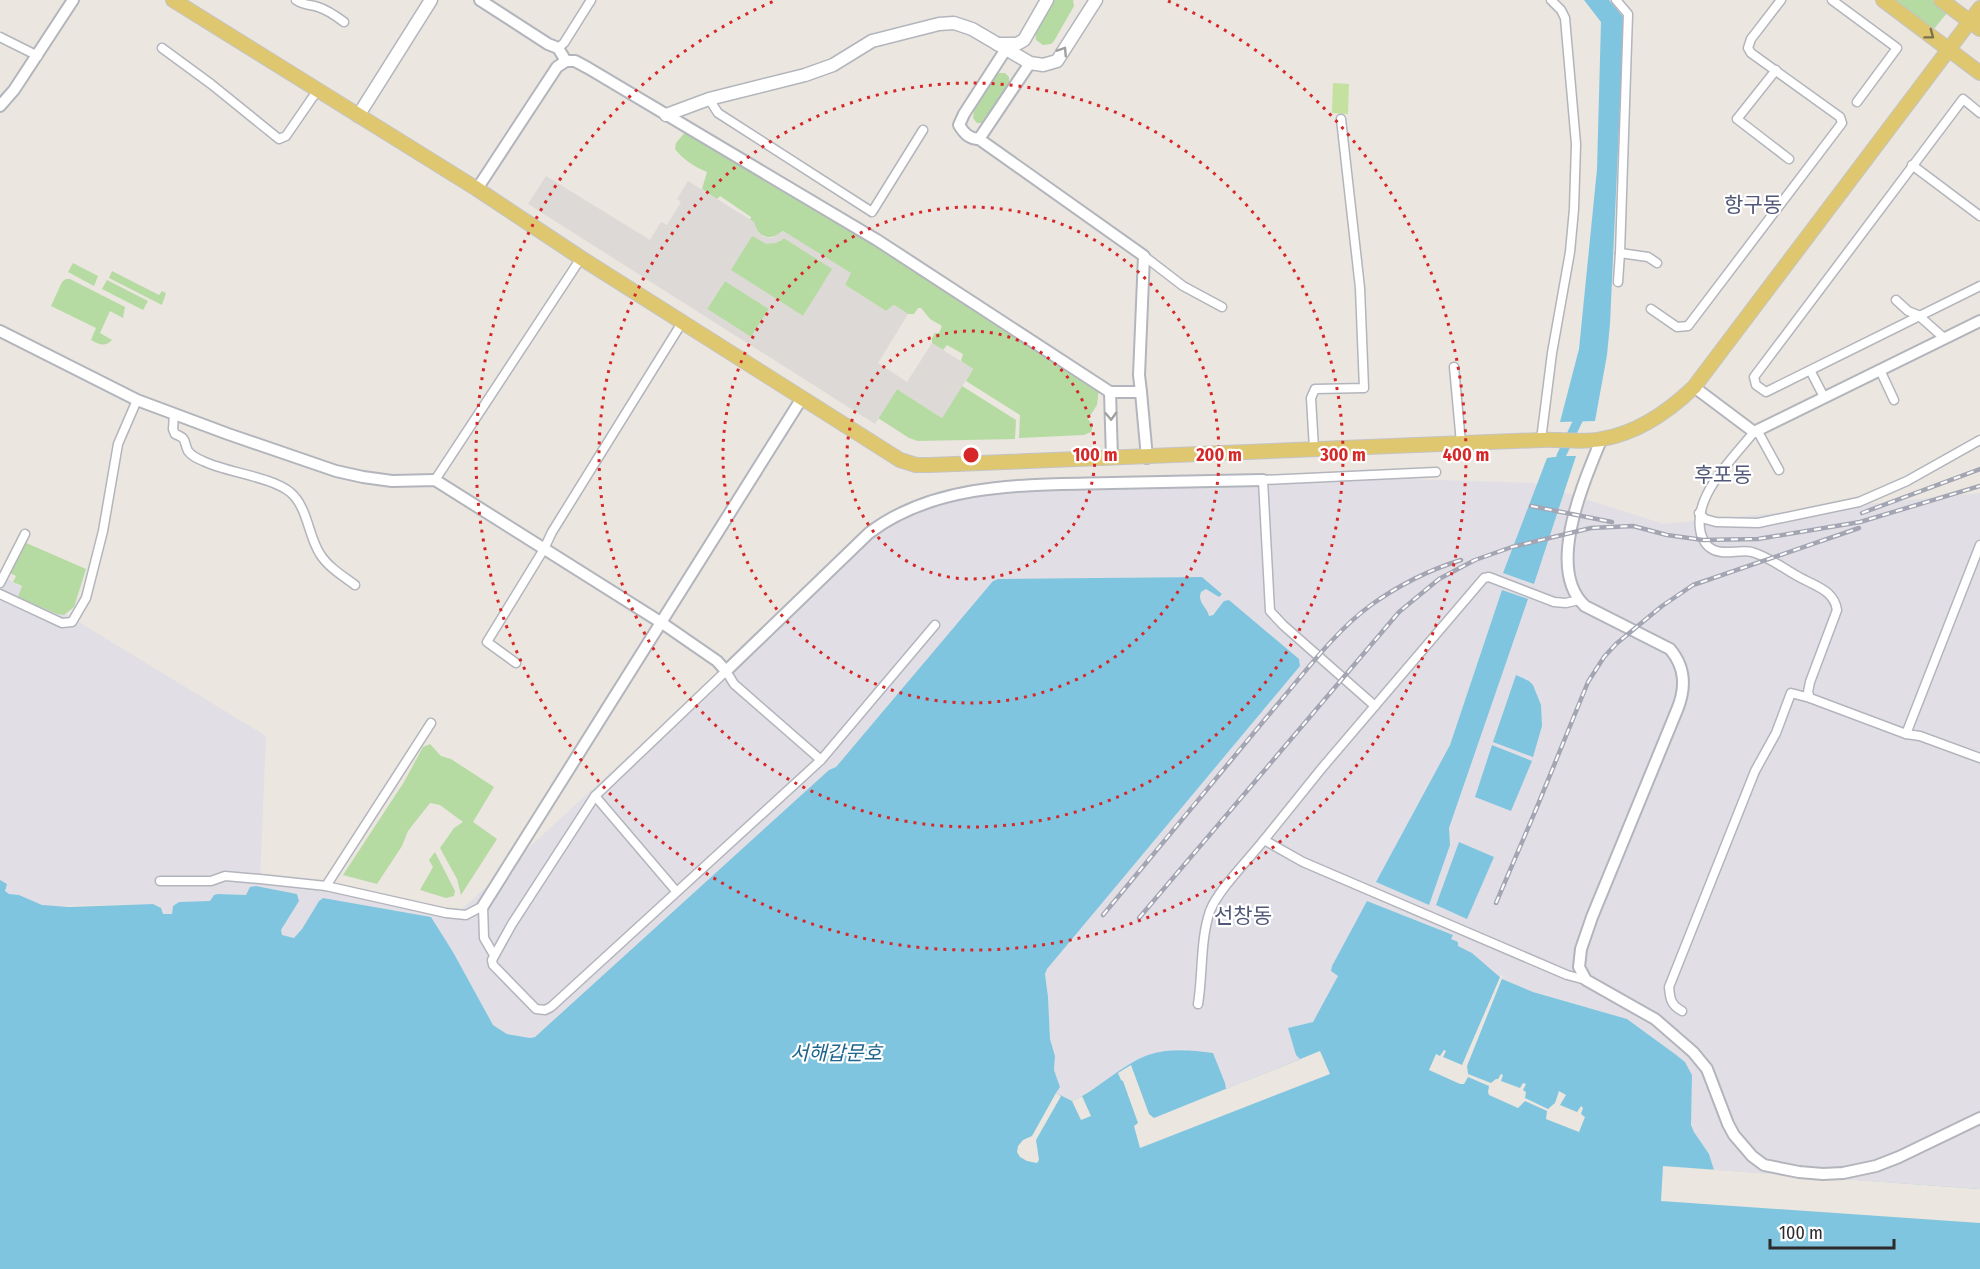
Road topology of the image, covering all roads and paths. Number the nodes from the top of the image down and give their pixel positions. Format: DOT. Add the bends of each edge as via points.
graph roads {
  1 [pos="74,0"];
  2 [pos="173,0"];
  3 [pos="296,0"];
  4 [pos="431,0"];
  5 [pos="480,0"];
  6 [pos="591,0"];
  7 [pos="1047,0"];
  8 [pos="1096,0"];
  9 [pos="1551,0"];
  10 [pos="1616,0"];
  11 [pos="1781,0"];
  12 [pos="1832,0"];
  13 [pos="1883,0"];
  14 [pos="1941,0"];
  15 [pos="1980,8"];
  16 [pos="344,22"];
  17 [pos="1975,25"];
  18 [pos="0,37"];
  19 [pos="1001,46"];
  20 [pos="162,48"];
  21 [pos="558,48"];
  22 [pos="1948,49"];
  23 [pos="38,56"];
  24 [pos="566,61"];
  25 [pos="1030,63"];
  26 [pos="1776,70"];
  27 [pos="1980,73"];
  28 [pos="317,91"];
  29 [pos="709,99"];
  30 [pos="1857,102"];
  31 [pos="0,106"];
  32 [pos="1980,113"];
  33 [pos="666,115"];
  34 [pos="358,116"];
  35 [pos="1341,119"];
  36 [pos="923,130"];
  37 [pos="978,139"];
  38 [pos="1789,159"];
  39 [pos="1912,165"];
  40 [pos="477,189"];
  41 [pos="1980,216"];
  42 [pos="1620,253"];
  43 [pos="1144,256"];
  44 [pos="581,258"];
  45 [pos="1657,263"];
  46 [pos="1618,282"];
  47 [pos="1980,286"];
  48 [pos="1896,300"];
  49 [pos="1222,307"];
  50 [pos="1651,309"];
  51 [pos="1918,315"];
  52 [pos="683,321"];
  53 [pos="1980,321"];
  54 [pos="0,331"];
  55 [pos="1944,339"];
  56 [pos="1454,367"];
  57 [pos="1880,370"];
  58 [pos="1810,372"];
  59 [pos="1694,387"];
  60 [pos="1110,392"];
  61 [pos="1141,392"];
  62 [pos="1824,397"];
  63 [pos="802,398"];
  64 [pos="137,400"];
  65 [pos="1894,400"];
  66 [pos="174,414"];
  67 [pos="1756,431"];
  68 [pos="1548,440"];
  69 [pos="1594,440"];
  70 [pos="1980,440"];
  71 [pos="1461,443"];
  72 [pos="1314,449"];
  73 [pos="1112,458"];
  74 [pos="1147,458"];
  75 [pos="1779,470"];
  76 [pos="1436,472"];
  77 [pos="435,480"];
  78 [pos="1263,480"];
  79 [pos="1700,513"];
  80 [pos="25,534"];
  81 [pos="1980,545"];
  82 [pos="544,549"];
  83 [pos="1,577"];
  84 [pos="355,585"];
  85 [pos="0,594"];
  86 [pos="1579,600"];
  87 [pos="662,623"];
  88 [pos="935,625"];
  89 [pos="516,663"];
  90 [pos="726,671"];
  91 [pos="1810,698"];
  92 [pos="1375,705"];
  93 [pos="431,723"];
  94 [pos="1906,734"];
  95 [pos="1980,758"];
  96 [pos="820,760"];
  97 [pos="595,796"];
  98 [pos="1264,840"];
  99 [pos="160,881"];
  100 [pos="326,886"];
  101 [pos="676,891"];
  102 [pos="483,906"];
  103 [pos="494,955"];
  104 [pos="1586,980"];
  105 [pos="1198,1004"];
  106 [pos="1682,1011"];
  107 [pos="1980,1118"];
  1 -- 23 [label="street"];
  2 -- 28 [label="main road"];
  3 -- 16 [label="street" via="304,6 326,10"];
  4 -- 34 [label="main road"];
  5 -- 21 [label="street"];
  6 -- 21 [label="street"];
  7 -- 19 [label="main road" via="1024,40"];
  25 -- 8 [label="main road, one-way" via="1057,62"];
  9 -- 68 [label="street" via="1565,18 1576,144 1570,252 1552,353"];
  10 -- 42 [label="street" via="1628,14"];
  11 -- 26 [label="street" via="1748,44 1751,53"];
  12 -- 30 [label="street" via="1898,48"];
  13 -- 22 [label="main road, one-way"];
  14 -- 17 [label="main road"];
  15 -- 17 [label="main road"];
  17 -- 22 [label="main road"];
  18 -- 23 [label="street"];
  19 -- 25 [label="main road"];
  19 -- 29 [label="main road" via="972,29 954,23 939,24 872,41 833,65 805,75"];
  19 -- 37 [label="street" via="959,125 965,134"];
  20 -- 28 [label="street" via="279,139 286,136"];
  21 -- 24 [label="street"];
  22 -- 27 [label="main road"];
  22 -- 59 [label="main road"];
  23 -- 31 [label="street"];
  24 -- 33 [label="street" via="575,61"];
  24 -- 40 [label="street" via="557,67"];
  25 -- 37 [label="street"];
  26 -- 38 [label="street" via="1737,119"];
  26 -- 50 [label="street" via="1840,117 1842,123 1688,326 1677,327"];
  28 -- 34 [label="main road"];
  29 -- 33 [label="main road"];
  29 -- 36 [label="street" via="718,113 872,212"];
  32 -- 39 [label="street" via="1963,99"];
  33 -- 60 [label="street" via="877,240"];
  34 -- 40 [label="main road"];
  35 -- 72 [label="street" via="1360,288 1364,388 1315,389 1311,398"];
  37 -- 43 [label="street"];
  39 -- 41 [label="street"];
  39 -- 58 [label="street" via="1754,377 1766,392"];
  40 -- 44 [label="main road"];
  42 -- 45 [label="street" via="1648,256"];
  42 -- 46 [label="street"];
  43 -- 49 [label="street" via="1183,286"];
  43 -- 61 [label="street" via="1138,375"];
  44 -- 52 [label="main road"];
  44 -- 77 [label="street"];
  47 -- 51 [label="street"];
  48 -- 51 [label="street"];
  51 -- 55 [label="street"];
  51 -- 58 [label="street"];
  52 -- 63 [label="main road"];
  52 -- 82 [label="street"];
  53 -- 55 [label="street"];
  54 -- 64 [label="street"];
  55 -- 57 [label="street"];
  56 -- 71 [label="street"];
  57 -- 62 [label="street"];
  57 -- 65 [label="street"];
  58 -- 62 [label="street"];
  59 -- 67 [label="street"];
  59 -- 69 [label="main road" via="1675,406 1648,423 1624,434"];
  60 -- 61 [label="street"];
  60 -- 73 [label="street, one-way"];
  61 -- 74 [label="street"];
  62 -- 67 [label="street"];
  63 -- 73 [label="main road" via="900,460 916,465"];
  63 -- 87 [label="street"];
  64 -- 66 [label="street"];
  64 -- 85 [label="street" via="118,444 103,531 86,598 77,616 72,622 62,623"];
  66 -- 77 [label="street" via="336,471 392,481"];
  66 -- 84 [label="street" via="175,434 182,436 194,456 290,492 320,554"];
  67 -- 75 [label="street"];
  67 -- 79 [label="street" via="1709,490"];
  68 -- 69 [label="main road"];
  68 -- 71 [label="main road"];
  69 -- 86 [label="street" via="1570,534 1569,581"];
  70 -- 79 [label="street" via="1859,502 1758,523 1716,522"];
  71 -- 72 [label="main road"];
  72 -- 74 [label="main road"];
  73 -- 74 [label="main road"];
  76 -- 78 [label="street"];
  77 -- 82 [label="street"];
  78 -- 90 [label="street" via="1016,486 966,493 922,506 894,516 869,533"];
  78 -- 92 [label="street" via="1270,610"];
  79 -- 91 [label="street" via="1703,540 1712,550 1741,550 1768,559 1822,588 1836,601 1837,610 1810,682"];
  80 -- 83 [label="street"];
  81 -- 94 [label="street"];
  82 -- 87 [label="street"];
  82 -- 89 [label="street" via="487,642"];
  86 -- 92 [label="street" via="1554,602 1489,577 1479,582"];
  86 -- 104 [label="street" via="1670,649 1683,673 1681,699 1581,949 1579,967"];
  87 -- 90 [label="street"];
  87 -- 102 [label="street"];
  88 -- 96 [label="street"];
  90 -- 96 [label="street" via="734,684"];
  90 -- 97 [label="street"];
  91 -- 94 [label="street"];
  91 -- 106 [label="street" via="1791,693 1751,782 1669,987 1673,1006"];
  92 -- 98 [label="street"];
  93 -- 100 [label="street"];
  94 -- 95 [label="street"];
  96 -- 101 [label="street"];
  97 -- 101 [label="street"];
  97 -- 103 [label="street"];
  98 -- 104 [label="street" via="1303,862"];
  98 -- 105 [label="street" via="1216,898 1210,911"];
  99 -- 100 [label="street" via="211,881 225,876"];
  100 -- 102 [label="street" via="466,915"];
  101 -- 103 [label="street" via="545,1010 530,1005 493,965"];
  102 -- 103 [label="street" via="484,938"];
  104 -- 107 [label="street" via="1655,1019 1693,1052 1707,1070 1734,1135 1764,1165 1807,1173 1844,1173 1899,1157"];
}
